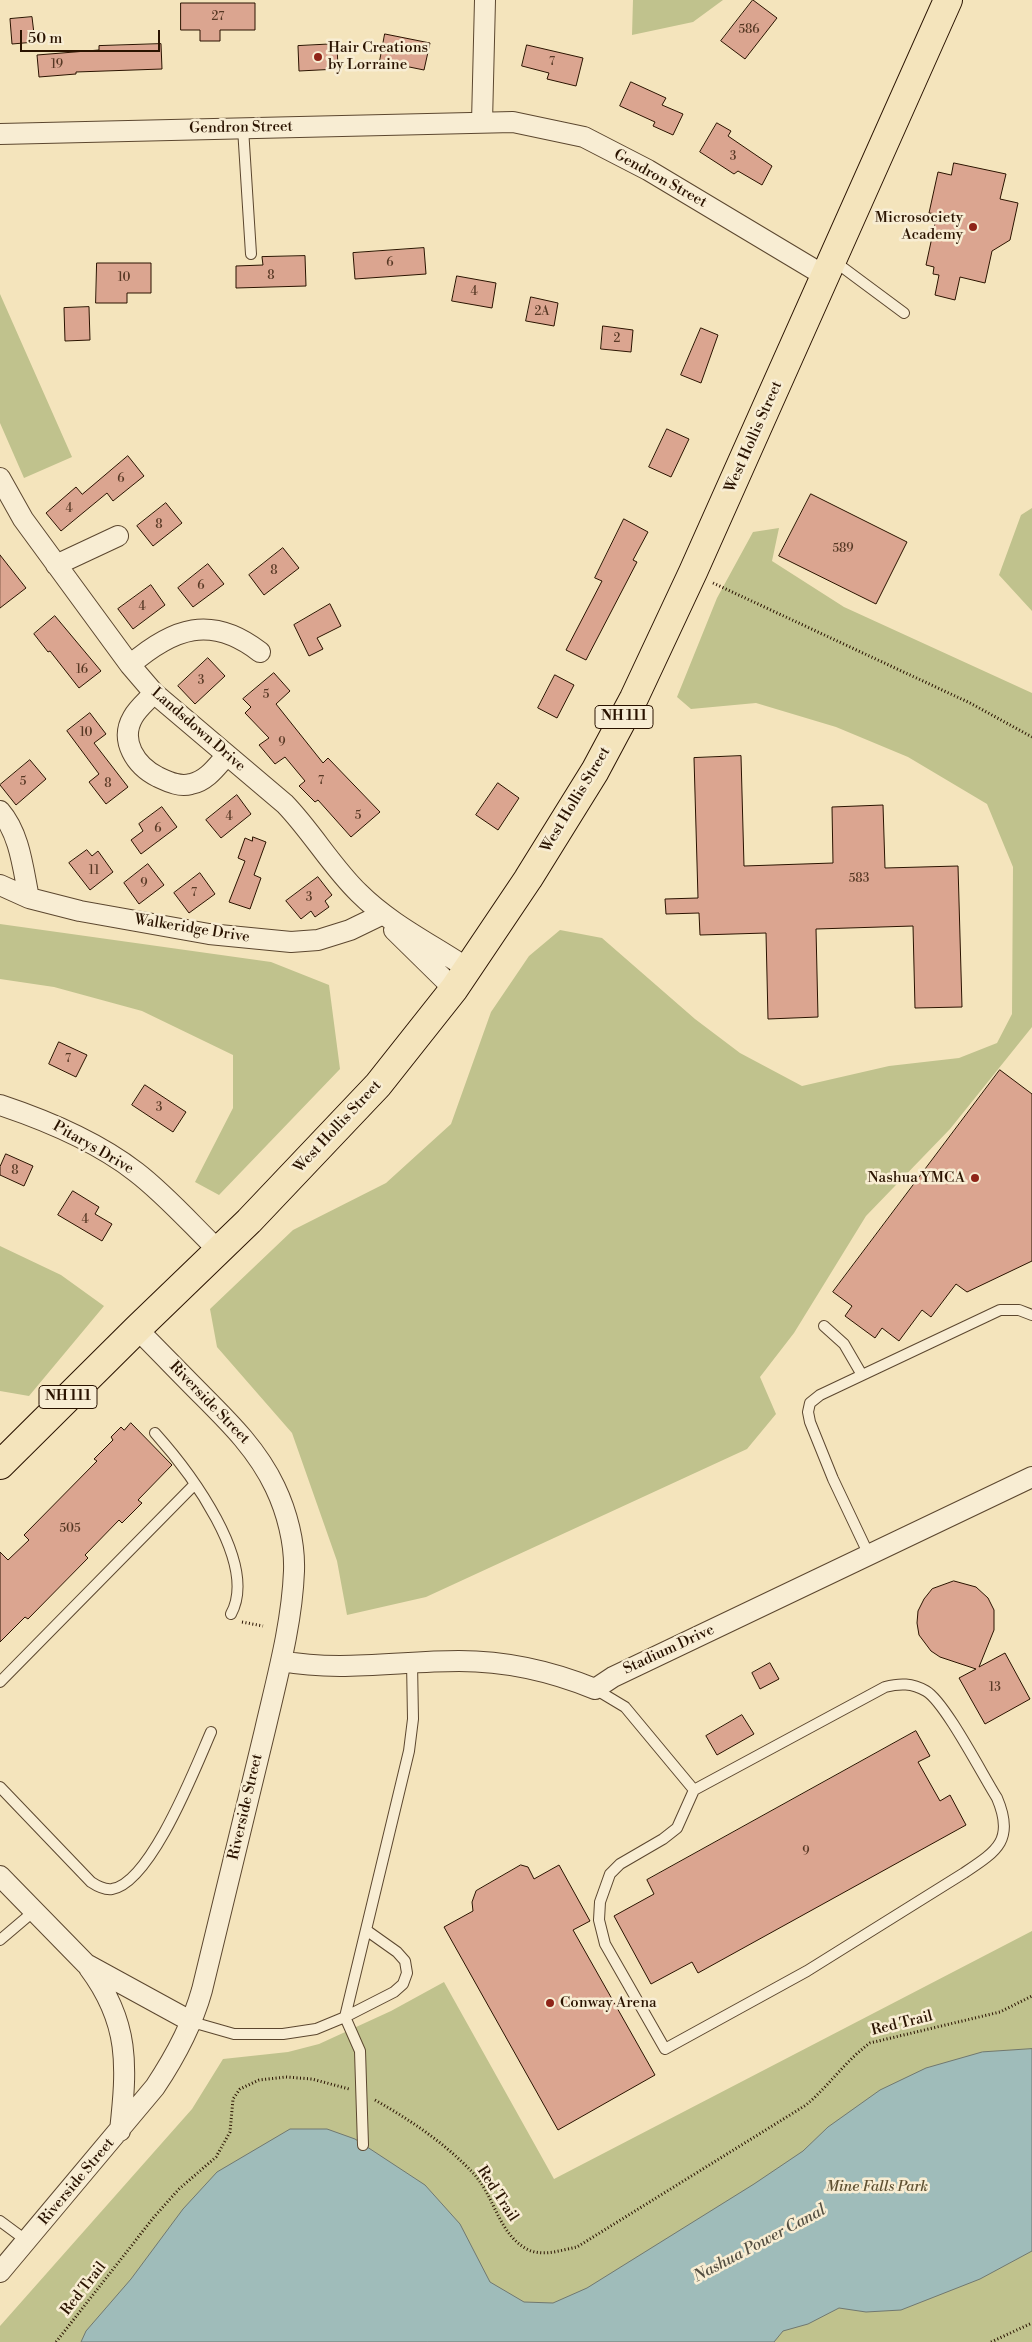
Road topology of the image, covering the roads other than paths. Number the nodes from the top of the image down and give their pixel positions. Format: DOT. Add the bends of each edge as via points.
graph roads {
  1 [pos="485,0"];
  2 [pos="948,0"];
  3 [pos="482,122"];
  4 [pos="243,128"];
  5 [pos="0,134"];
  6 [pos="251,254"];
  7 [pos="829,268"];
  8 [pos="904,312"];
  9 [pos="0,478"];
  10 [pos="118,536"];
  11 [pos="56,565"];
  12 [pos="260,652"];
  13 [pos="130,665"];
  14 [pos="154,693"];
  15 [pos="227,756"];
  16 [pos="0,811"];
  17 [pos="0,884"];
  18 [pos="29,898"];
  19 [pos="383,914"];
  20 [pos="460,978"];
  21 [pos="0,1105"];
  22 [pos="219,1252"];
  23 [pos="1032,1315"];
  24 [pos="824,1326"];
  25 [pos="137,1329"];
  26 [pos="862,1375"];
  27 [pos="155,1433"];
  28 [pos="0,1465"];
  29 [pos="1032,1477"];
  30 [pos="195,1484"];
  31 [pos="869,1555"];
  32 [pos="231,1614"];
  33 [pos="281,1661"];
  34 [pos="412,1662"];
  35 [pos="0,1682"];
  36 [pos="595,1689"];
  37 [pos="211,1732"];
  38 [pos="0,1787"];
  39 [pos="694,1790"];
  40 [pos="0,1876"];
  41 [pos="33,1912"];
  42 [pos="366,1930"];
  43 [pos="0,1940"];
  44 [pos="86,1964"];
  45 [pos="345,2017"];
  46 [pos="192,2022"];
  47 [pos="120,2131"];
  48 [pos="363,2144"];
  49 [pos="0,2221"];
  50 [pos="27,2241"];
  51 [pos="0,2272"];
  1 -- 3 [label="street"];
  2 -- 7 [label="main road, West Hollis Street / NH 111"];
  3 -- 4 [label="street, Gendron Street"];
  3 -- 7 [label="street, Gendron Street" via="513,122 584,137"];
  4 -- 5 [label="street, Gendron Street"];
  4 -- 6 [label="lane"];
  7 -- 8 [label="lane"];
  7 -- 20 [label="main road, West Hollis Street / NH 111" via="694,572 634,698 566,820"];
  9 -- 11 [label="street, Landsdown Drive" via="23,519"];
  10 -- 11 [label="street"];
  11 -- 13 [label="street, Landsdown Drive"];
  12 -- 13 [label="street" via="238,637 213,630 186,631 162,640"];
  13 -- 14 [label="street, Landsdown Drive"];
  14 -- 15 [label="street, Landsdown Drive"];
  14 -- 15 [label="street" via="132,717 128,732 130,747 143,768 171,783 190,784 208,775"];
  15 -- 19 [label="street, Landsdown Drive" via="301,820 358,892"];
  16 -- 18 [label="street" via="15,839"];
  17 -- 18 [label="street, Walkeridge Drive"];
  18 -- 19 [label="street, Walkeridge Drive" via="209,934 291,942 318,940 350,930"];
  19 -- 20 [label="street, Landsdown Drive" via="398,936"];
  20 -- 22 [label="main road, West Hollis Street / NH 111" via="378,1085"];
  21 -- 22 [label="street, Pitarys Drive" via="70,1133 129,1168 163,1196"];
  22 -- 25 [label="main road, West Hollis Street / NH 111"];
  23 -- 26 [label="lane" via="1019,1310 1000,1310"];
  24 -- 26 [label="lane" via="844,1344"];
  25 -- 28 [label="main road, West Hollis Street / NH 111"];
  25 -- 33 [label="street, Riverside Street" via="236,1430 263,1463 276,1487 288,1522 294,1557"];
  26 -- 31 [label="lane" via="820,1395 810,1403 808,1412 833,1479"];
  27 -- 30 [label="lane"];
  29 -- 31 [label="street, Stadium Drive"];
  30 -- 32 [label="lane" via="234,1564 238,1595"];
  30 -- 35 [label="lane"];
  31 -- 36 [label="street, Stadium Drive" via="613,1677"];
  33 -- 34 [label="street" via="330,1667"];
  33 -- 46 [label="street, Riverside Street"];
  34 -- 36 [label="street" via="502,1663 556,1675"];
  34 -- 42 [label="lane" via="413,1719 409,1751"];
  36 -- 39 [label="lane" via="625,1708"];
  37 -- 38 [label="lane" via="165,1834 138,1870 113,1889 91,1882"];
  39 -- 39 [label="lane" via="885,1687 901,1683 928,1691 941,1706 997,1798 1005,1830 1001,1844 964,1873 807,1971 665,2049 605,1944 599,1920 600,1902 610,1874 620,1864 677,1828"];
  40 -- 41 [label="street"];
  41 -- 43 [label="lane"];
  41 -- 44 [label="street"];
  42 -- 45 [label="lane"];
  42 -- 45 [label="lane" via="397,1952 405,1961 407,1973 403,1984 394,1992"];
  44 -- 46 [label="street"];
  44 -- 47 [label="street" via="108,1996 120,2029 125,2075"];
  45 -- 46 [label="lane" via="316,2029 283,2034 234,2034"];
  45 -- 48 [label="lane" via="360,2051"];
  46 -- 47 [label="street, Riverside Street" via="155,2087"];
  47 -- 50 [label="street, Riverside Street"];
  49 -- 50 [label="lane"];
  50 -- 51 [label="street, Riverside Street"];
}
